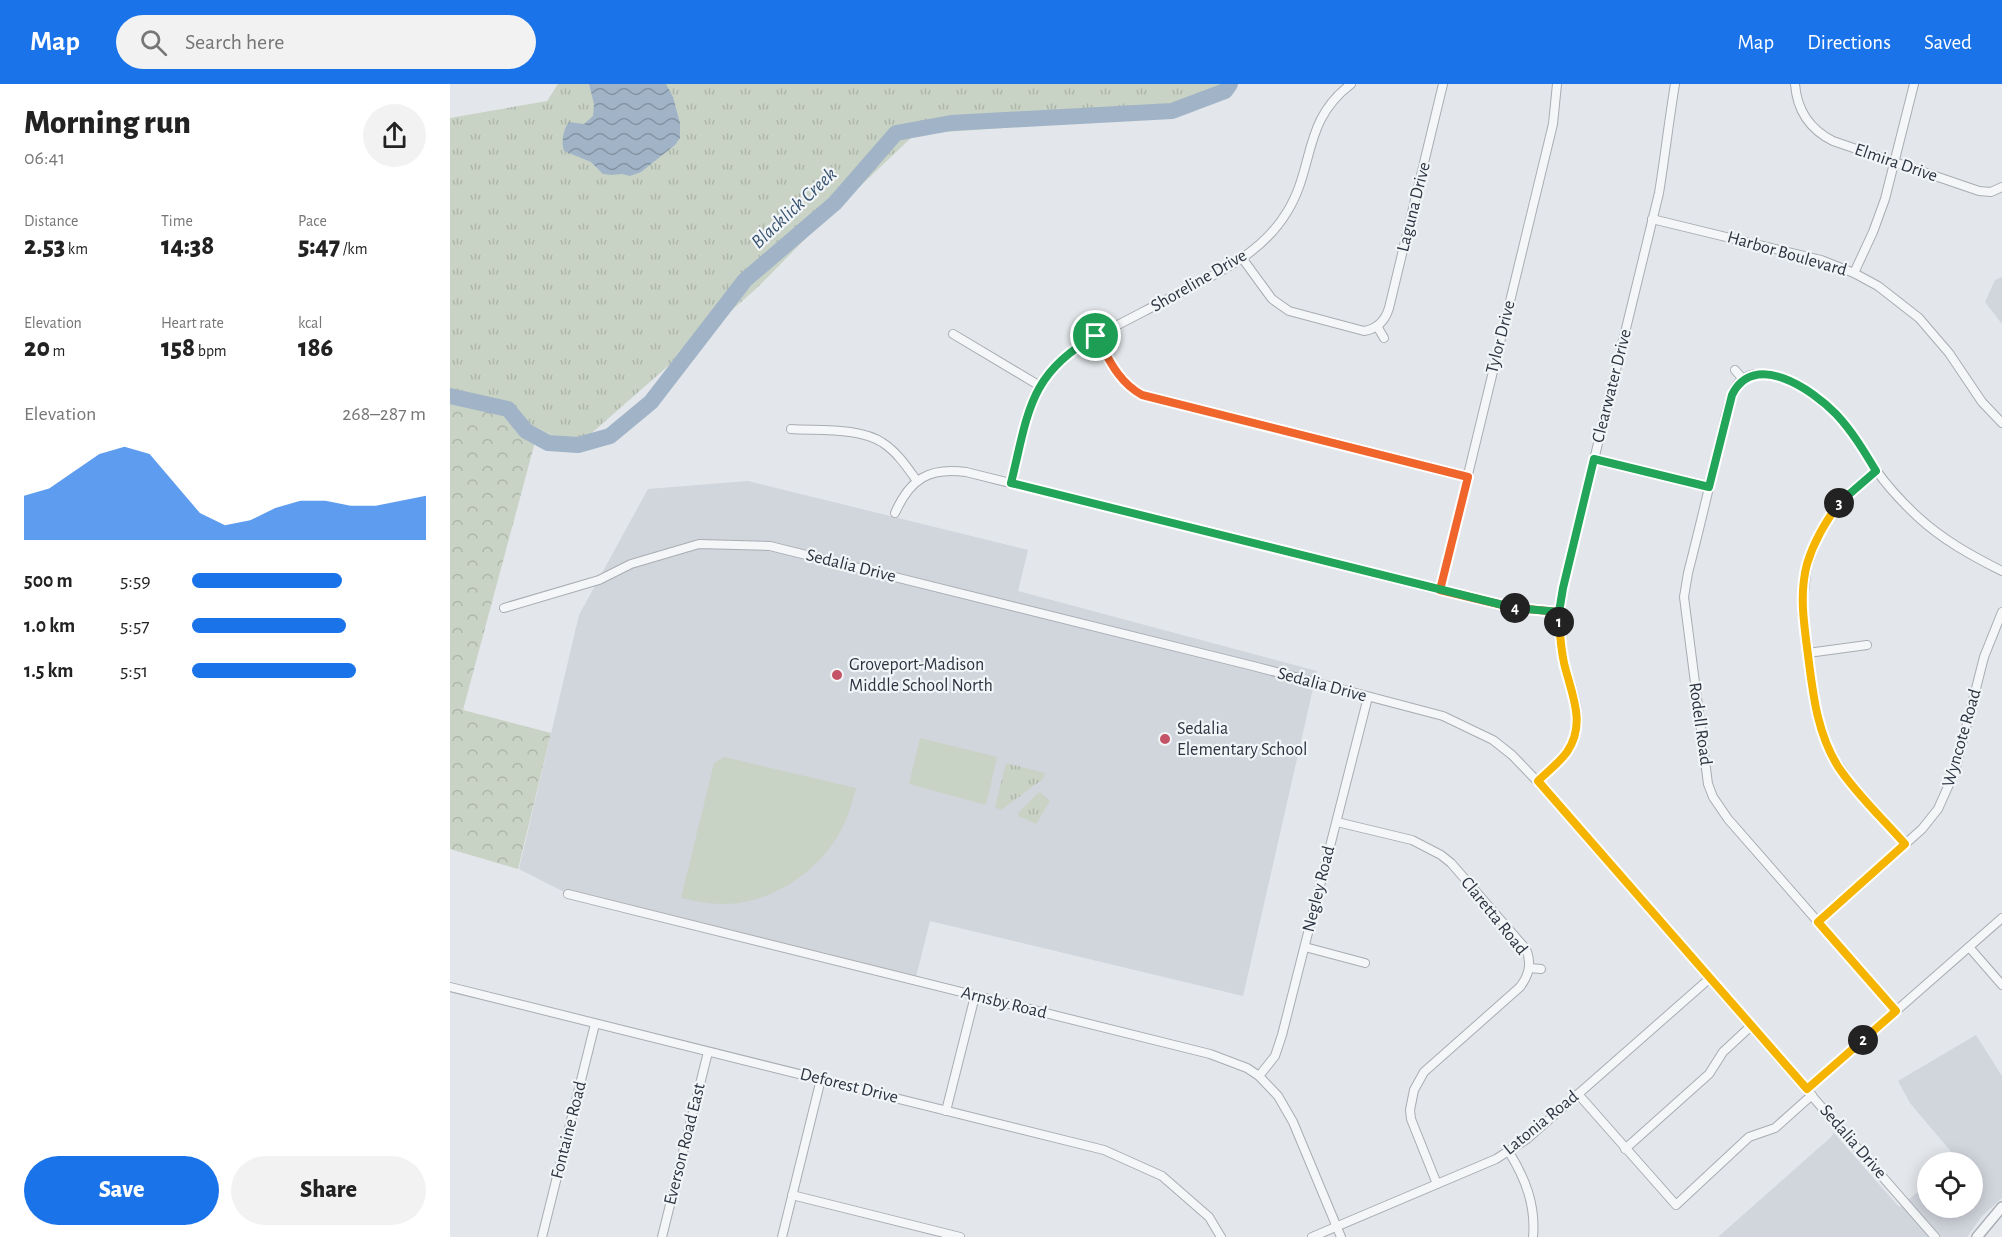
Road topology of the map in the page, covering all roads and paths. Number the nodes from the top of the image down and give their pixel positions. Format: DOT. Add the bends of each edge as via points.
graph roads {
  1 [pos="1351,84"];
  2 [pos="1443,84"];
  3 [pos="1557,84"];
  4 [pos="1675,84"];
  5 [pos="1795,84"];
  6 [pos="1914,84"];
  7 [pos="1894,162"];
  8 [pos="2001,190"];
  9 [pos="1652,219"];
  10 [pos="1242,258"];
  11 [pos="1854,273"];
  12 [pos="1377,326"];
  13 [pos="953,334"];
  14 [pos="1096,336"];
  15 [pos="1384,338"];
  16 [pos="1735,370"];
  17 [pos="1743,379"];
  18 [pos="1040,386"];
  19 [pos="2002,423"];
  20 [pos="791,429"];
  21 [pos="1594,459"];
  22 [pos="1876,471"];
  23 [pos="1468,477"];
  24 [pos="917,481"];
  25 [pos="1011,483"];
  26 [pos="1709,487"];
  27 [pos="895,513"];
  28 [pos="2002,571"];
  29 [pos="1440,590"];
  30 [pos="504,608"];
  31 [pos="1559,612"];
  32 [pos="2002,612"];
  33 [pos="1866,645"];
  34 [pos="1808,653"];
  35 [pos="1368,697"];
  36 [pos="1538,781"];
  37 [pos="1337,822"];
  38 [pos="1905,844"];
  39 [pos="568,894"];
  40 [pos="2002,918"];
  41 [pos="1818,922"];
  42 [pos="1305,947"];
  43 [pos="1969,947"];
  44 [pos="1365,963"];
  45 [pos="1529,968"];
  46 [pos="1541,969"];
  47 [pos="1709,979"];
  48 [pos="2002,985"];
  49 [pos="450,987"];
  50 [pos="975,996"];
  51 [pos="1896,1011"];
  52 [pos="595,1024"];
  53 [pos="1751,1026"];
  54 [pos="708,1052"];
  55 [pos="1259,1076"];
  56 [pos="821,1079"];
  57 [pos="1810,1092"];
  58 [pos="1578,1094"];
  59 [pos="946,1111"];
  60 [pos="1625,1149"];
  61 [pos="1509,1152"];
  62 [pos="1437,1184"];
  63 [pos="792,1195"];
  64 [pos="2002,1207"];
  65 [pos="1337,1227"];
  66 [pos="928,1233"];
  67 [pos="542,1237"];
  68 [pos="662,1237"];
  69 [pos="782,1237"];
  70 [pos="960,1237"];
  71 [pos="1221,1237"];
  72 [pos="1312,1237"];
  73 [pos="1341,1237"];
  74 [pos="1533,1237"];
  75 [pos="1935,1237"];
  76 [pos="1977,1237"];
  1 -- 10 [label="street, Shoreline Drive" via="1323,115 1287,212 1267,239"];
  2 -- 12 [label="street, Laguna Drive" via="1389,308"];
  3 -- 23 [label="street, Tylor Drive" via="1553,124"];
  4 -- 9 [label="street, Clearwater Drive" via="1668,143"];
  5 -- 7 [label="street, Elmira Drive" via="1797,102 1806,120 1823,136"];
  6 -- 7 [label="street"];
  7 -- 8 [label="street, Elmira Drive" via="1979,190"];
  7 -- 11 [label="street" via="1880,216"];
  9 -- 11 [label="street, Harbor Boulevard" via="1800,254"];
  9 -- 21 [label="street, Clearwater Drive"];
  10 -- 12 [label="street" via="1272,299 1289,311 1360,330"];
  10 -- 14 [label="street, Shoreline Drive"];
  11 -- 19 [label="street, Harbor Boulevard" via="1919,318 1968,385"];
  12 -- 15 [label="street"];
  13 -- 18 [label="street"];
  14 -- 18 [label="street, Shoreline Drive" via="1067,354"];
  14 -- 23 [label="street" via="1119,377 1142,395"];
  16 -- 17 [label="street"];
  17 -- 22 [label="street" via="1769,374 1820,399 1841,420"];
  17 -- 26 [label="street, Rodell Road" via="1732,395"];
  18 -- 25 [label="street, Shoreline Drive" via="1029,410"];
  20 -- 24 [label="street" via="872,437 895,454"];
  21 -- 26 [label="street"];
  21 -- 31 [label="street, Clearwater Drive"];
  22 -- 28 [label="street" via="1919,518 1944,538"];
  22 -- 34 [label="street" via="1839,503 1814,544 1802,609"];
  23 -- 29 [label="street, Tylor Drive"];
  24 -- 25 [label="street" via="946,470"];
  24 -- 27 [label="street" via="904,494"];
  25 -- 29 [label="street"];
  26 -- 41 [label="street, Rodell Road" via="1684,597 1708,784 1728,819"];
  29 -- 31 [label="street" via="1515,608"];
  30 -- 35 [label="street, Sedalia Drive" via="599,580 632,564 699,544 770,546"];
  31 -- 36 [label="street, Clearwater Drive" via="1564,666 1576,704 1575,732 1568,750"];
  32 -- 38 [label="street, Wyncote Road" via="1984,657 1951,784 1930,820"];
  33 -- 34 [label="street"];
  34 -- 38 [label="street" via="1818,720 1830,752 1849,781"];
  35 -- 36 [label="street, Sedalia Drive" via="1443,716 1479,732 1512,755"];
  35 -- 37 [label="street, Negley Road"];
  36 -- 47 [label="street, Sedalia Drive"];
  37 -- 42 [label="street, Negley Road"];
  37 -- 45 [label="street, Claretta Road" via="1412,840 1441,855 1526,950"];
  38 -- 41 [label="street, Wyncote Road"];
  39 -- 50 [label="street, Arnsby Road"];
  40 -- 43 [label="street"];
  41 -- 51 [label="street, Rodell Road"];
  42 -- 44 [label="street"];
  42 -- 55 [label="street, Negley Road" via="1279,1046"];
  43 -- 48 [label="street"];
  43 -- 51 [label="street"];
  45 -- 46 [label="street"];
  45 -- 62 [label="street, Claretta Road" via="1520,987 1431,1065 1414,1090 1411,1119"];
  47 -- 53 [label="street, Sedalia Drive"];
  47 -- 58 [label="street, Latonia Road"];
  49 -- 52 [label="street, Deforest Drive"];
  50 -- 55 [label="street, Arnsby Road" via="1210,1054"];
  50 -- 59 [label="street"];
  51 -- 57 [label="street"];
  52 -- 54 [label="street, Deforest Drive"];
  52 -- 67 [label="street, Fontaine Road"];
  53 -- 57 [label="street, Sedalia Drive"];
  53 -- 60 [label="street" via="1723,1052 1709,1074"];
  54 -- 56 [label="street, Deforest Drive"];
  54 -- 68 [label="street, Everson Road East"];
  55 -- 65 [label="street, Arnsby Road" via="1278,1096 1293,1122"];
  56 -- 59 [label="street, Deforest Drive"];
  56 -- 63 [label="street"];
  57 -- 60 [label="street" via="1775,1128 1749,1137 1676,1204"];
  57 -- 75 [label="street, Sedalia Drive"];
  58 -- 60 [label="street"];
  58 -- 61 [label="street, Latonia Road"];
  59 -- 71 [label="street, Deforest Drive" via="1104,1150 1161,1176 1209,1218"];
  61 -- 62 [label="street, Latonia Road"];
  61 -- 74 [label="street" via="1532,1201"];
  62 -- 65 [label="street, Latonia Road"];
  63 -- 66 [label="street"];
  63 -- 69 [label="street"];
  64 -- 76 [label="street"];
  65 -- 72 [label="street, Latonia Road"];
  65 -- 73 [label="street, Arnsby Road"];
  66 -- 70 [label="street"];
}
